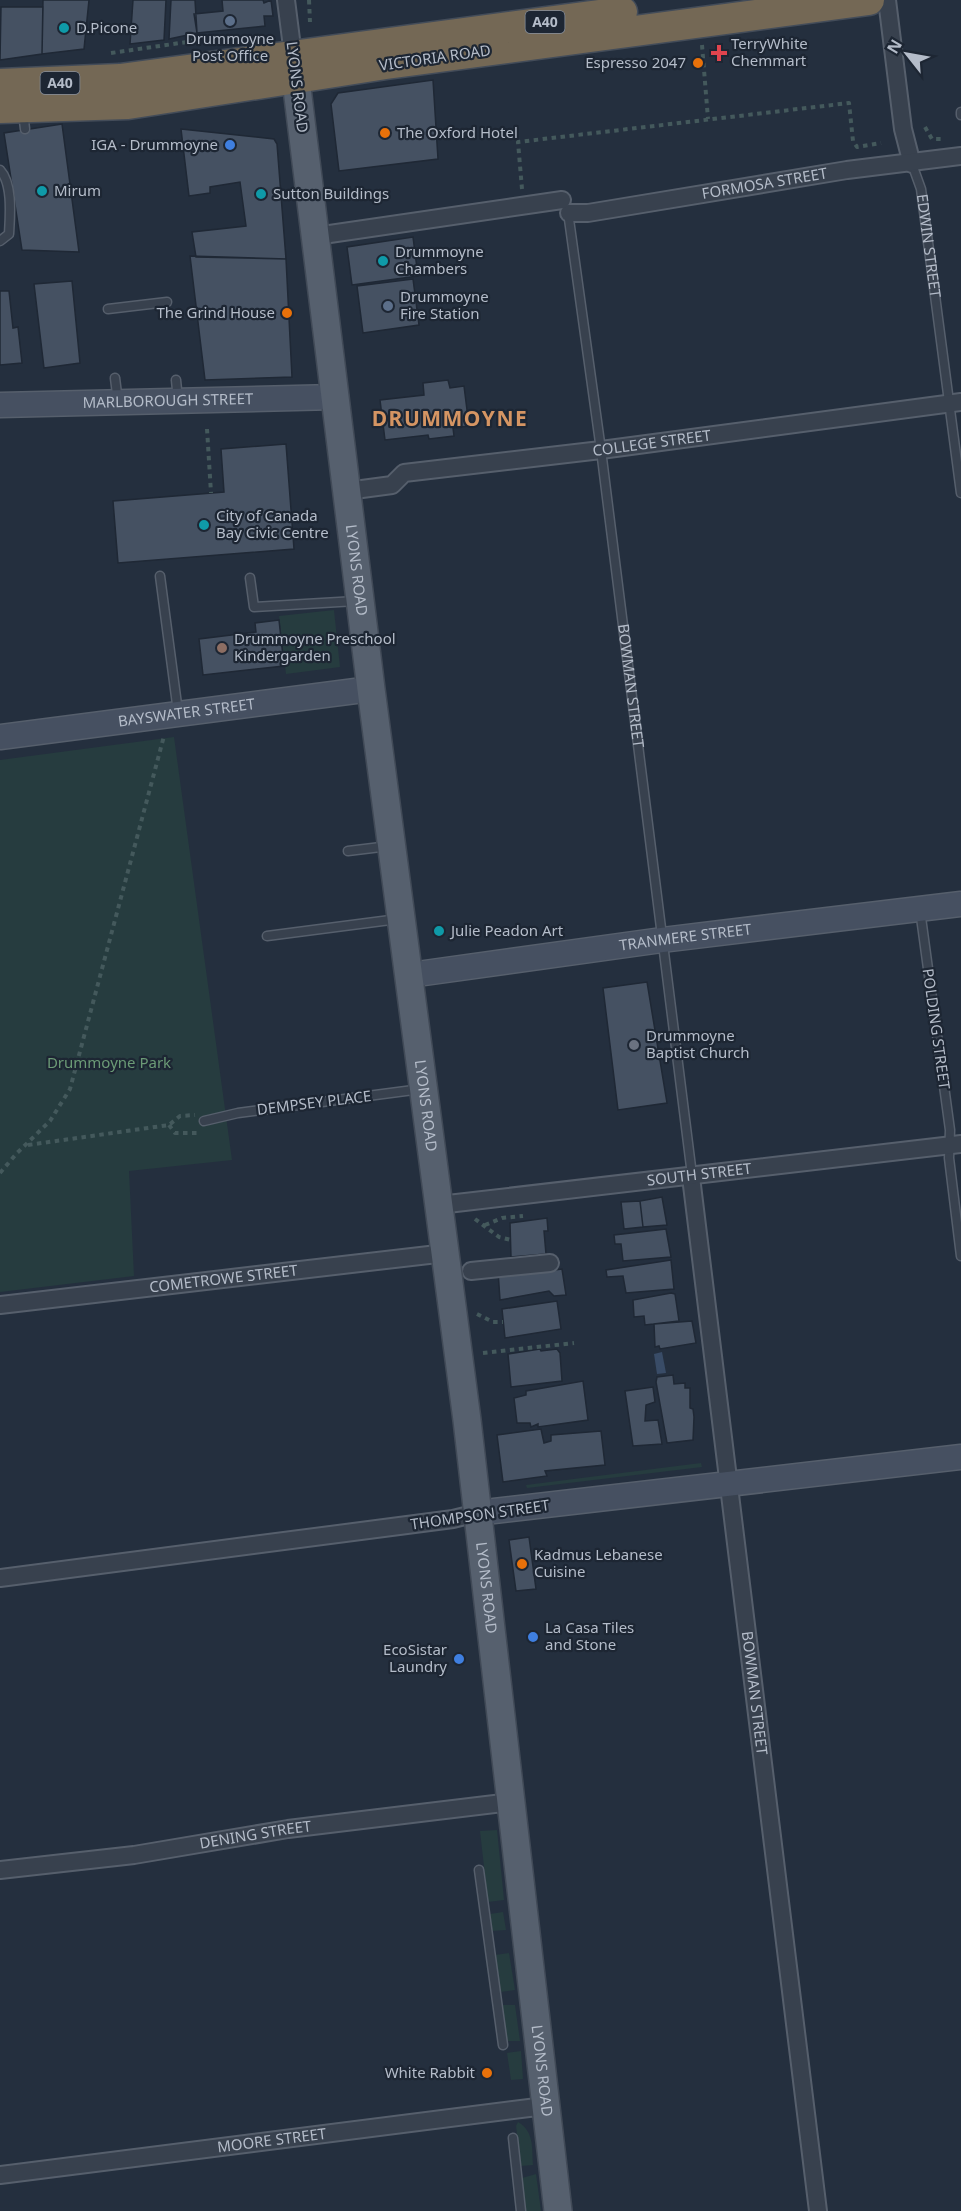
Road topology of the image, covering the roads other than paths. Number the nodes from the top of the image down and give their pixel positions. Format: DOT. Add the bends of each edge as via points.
graph roads {
  1 [pos="286,0"];
  2 [pos="717,0"];
  3 [pos="869,0"];
  4 [pos="887,0"];
  5 [pos="295,66"];
  6 [pos="9,108"];
  7 [pos="961,156"];
  8 [pos="912,164"];
  9 [pos="0,170"];
  10 [pos="0,200"];
  11 [pos="565,206"];
  12 [pos="10,209"];
  13 [pos="316,237"];
  14 [pos="0,241"];
  15 [pos="167,302"];
  16 [pos="108,309"];
  17 [pos="115,378"];
  18 [pos="336,397"];
  19 [pos="118,402"];
  20 [pos="955,403"];
  21 [pos="0,405"];
  22 [pos="601,450"];
  23 [pos="347,491"];
  24 [pos="961,493"];
  25 [pos="160,576"];
  26 [pos="250,578"];
  27 [pos="361,601"];
  28 [pos="371,689"];
  29 [pos="178,714"];
  30 [pos="0,736"];
  31 [pos="394,846"];
  32 [pos="348,851"];
  33 [pos="961,904"];
  34 [pos="920,910"];
  35 [pos="403,918"];
  36 [pos="267,936"];
  37 [pos="662,940"];
  38 [pos="410,975"];
  39 [pos="424,1089"];
  40 [pos="204,1121"];
  41 [pos="955,1144"];
  42 [pos="692,1176"];
  43 [pos="439,1205"];
  44 [pos="446,1253"];
  45 [pos="961,1256"];
  46 [pos="550,1263"];
  47 [pos="471,1271"];
  48 [pos="0,1305"];
  49 [pos="961,1457"];
  50 [pos="729,1484"];
  51 [pos="477,1513"];
  52 [pos="0,1578"];
  53 [pos="511,1802"];
  54 [pos="0,1870"];
  55 [pos="479,1870"];
  56 [pos="503,2045"];
  57 [pos="545,2106"];
  58 [pos="513,2138"];
  59 [pos="0,2175"];
  60 [pos="521,2211"];
  61 [pos="558,2211"];
  62 [pos="818,2211"];
  1 -- 5 [label="street, LYONS ROAD"];
  2 -- 5 [label="highway, VICTORIA ROAD / A40"];
  3 -- 5 [label="highway, VICTORIA ROAD / A40"];
  4 -- 8 [label="street, EDWIN STREET" via="903,129"];
  5 -- 6 [label="highway, VICTORIA ROAD / A40" via="120,79"];
  5 -- 13 [label="main road, LYONS ROAD"];
  7 -- 8 [label="street, FORMOSA STREET"];
  8 -- 11 [label="street, FORMOSA STREET" via="847,170 588,213"];
  8 -- 20 [label="lane, EDWIN STREET" via="921,189"];
  9 -- 12 [label="lane" via="5,176"];
  10 -- 12 [label="lane"];
  11 -- 13 [label="street, FORMOSA STREET" via="417,220"];
  11 -- 22 [label="lane, BOWMAN STREET"];
  12 -- 14 [label="lane" via="9,234"];
  13 -- 18 [label="main road, LYONS ROAD"];
  15 -- 16 [label="lane"];
  17 -- 19 [label="lane"];
  18 -- 19 [label="street, MARLBOROUGH STREET" via="177,390"];
  18 -- 23 [label="main road, LYONS ROAD"];
  19 -- 21 [label="street, MARLBOROUGH STREET"];
  20 -- 22 [label="street, COLLEGE STREET"];
  20 -- 24 [label="lane, EDWIN STREET"];
  22 -- 23 [label="street, COLLEGE STREET" via="404,473 392,485"];
  22 -- 37 [label="lane, BOWMAN STREET"];
  23 -- 27 [label="main road, LYONS ROAD"];
  25 -- 29 [label="lane"];
  26 -- 27 [label="lane" via="254,607"];
  27 -- 28 [label="main road, LYONS ROAD"];
  28 -- 29 [label="street, BAYSWATER STREET"];
  28 -- 31 [label="main road, LYONS ROAD"];
  29 -- 30 [label="street, BAYSWATER STREET"];
  31 -- 32 [label="lane"];
  31 -- 35 [label="main road, LYONS ROAD"];
  33 -- 34 [label="street, TRANMERE STREET"];
  34 -- 37 [label="street, TRANMERE STREET"];
  34 -- 41 [label="lane, POLDING STREET" via="950,1131"];
  35 -- 36 [label="lane"];
  35 -- 38 [label="main road, LYONS ROAD"];
  37 -- 38 [label="street, TRANMERE STREET"];
  37 -- 42 [label="lane, BOWMAN STREET"];
  38 -- 39 [label="main road, LYONS ROAD"];
  39 -- 40 [label="lane, DEMPSEY PLACE" via="238,1113"];
  39 -- 43 [label="main road, LYONS ROAD"];
  41 -- 42 [label="street, SOUTH STREET"];
  41 -- 45 [label="lane, POLDING STREET"];
  42 -- 43 [label="street, SOUTH STREET"];
  42 -- 50 [label="street, BOWMAN STREET"];
  43 -- 44 [label="main road, LYONS ROAD"];
  44 -- 48 [label="street, COMETROWE STREET"];
  44 -- 51 [label="main road, LYONS ROAD"];
  46 -- 47 [label="street"];
  49 -- 50 [label="street, THOMPSON STREET"];
  50 -- 51 [label="street, THOMPSON STREET"];
  50 -- 62 [label="street, BOWMAN STREET"];
  51 -- 52 [label="street, THOMPSON STREET"];
  51 -- 53 [label="main road, LYONS ROAD"];
  53 -- 54 [label="street, DENING STREET"];
  53 -- 57 [label="main road, LYONS ROAD"];
  55 -- 56 [label="lane"];
  57 -- 59 [label="street, MOORE STREET"];
  57 -- 61 [label="main road, LYONS ROAD"];
  58 -- 60 [label="lane"];
}
